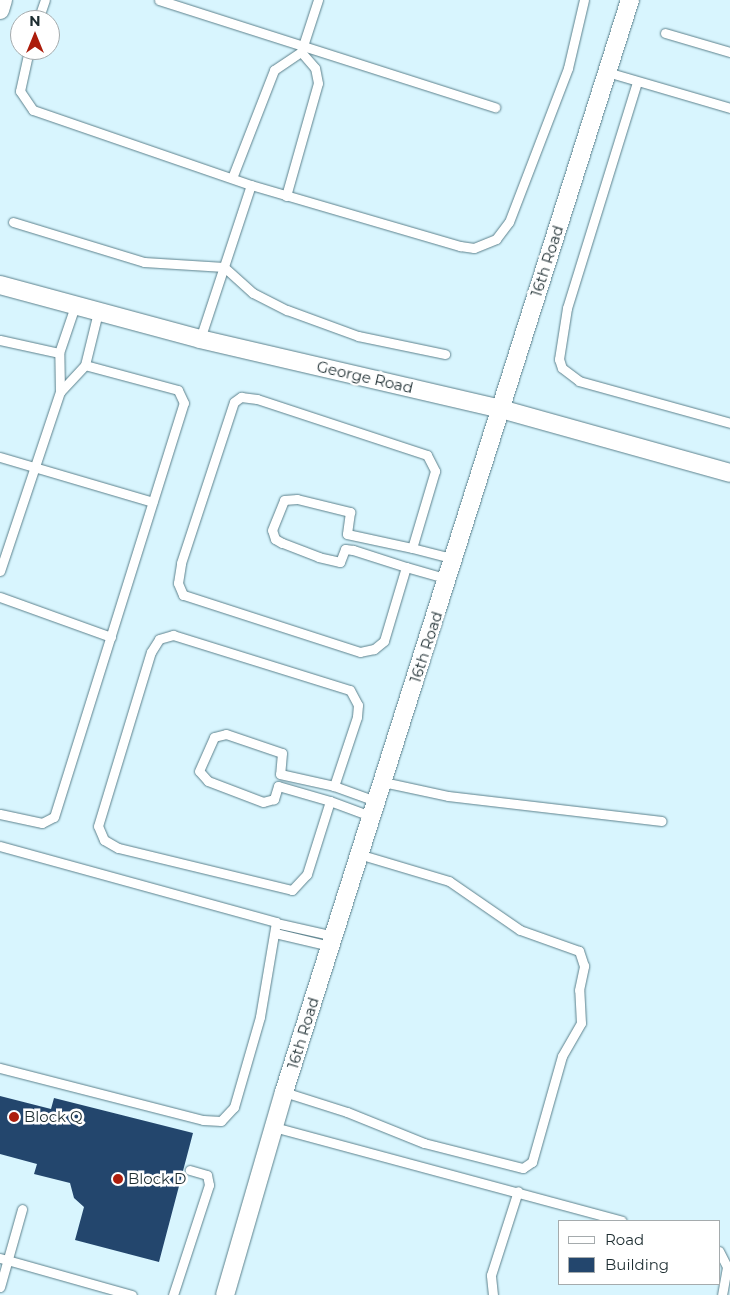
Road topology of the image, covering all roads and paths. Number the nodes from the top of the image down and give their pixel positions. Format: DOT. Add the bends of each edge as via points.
graph roads {
  1 [pos="158,0"];
  2 [pos="318,0"];
  3 [pos="584,0"];
  4 [pos="630,0"];
  5 [pos="666,34"];
  6 [pos="303,48"];
  7 [pos="730,52"];
  8 [pos="26,60"];
  9 [pos="607,72"];
  10 [pos="637,82"];
  11 [pos="495,107"];
  12 [pos="730,108"];
  13 [pos="232,178"];
  14 [pos="251,185"];
  15 [pos="286,196"];
  16 [pos="13,222"];
  17 [pos="224,267"];
  18 [pos="0,285"];
  19 [pos="75,306"];
  20 [pos="98,312"];
  21 [pos="200,339"];
  22 [pos="0,340"];
  23 [pos="59,353"];
  24 [pos="446,354"];
  25 [pos="85,365"];
  26 [pos="60,392"];
  27 [pos="501,409"];
  28 [pos="730,423"];
  29 [pos="0,457"];
  30 [pos="33,467"];
  31 [pos="730,473"];
  32 [pos="153,502"];
  33 [pos="347,534"];
  34 [pos="412,548"];
  35 [pos="345,549"];
  36 [pos="455,559"];
  37 [pos="406,567"];
  38 [pos="0,569"];
  39 [pos="448,579"];
  40 [pos="0,597"];
  41 [pos="111,637"];
  42 [pos="280,774"];
  43 [pos="383,782"];
  44 [pos="278,786"];
  45 [pos="334,786"];
  46 [pos="330,801"];
  47 [pos="376,809"];
  48 [pos="0,814"];
  49 [pos="662,821"];
  50 [pos="0,846"];
  51 [pos="362,855"];
  52 [pos="276,923"];
  53 [pos="275,933"];
  54 [pos="332,941"];
  55 [pos="0,1068"];
  56 [pos="284,1092"];
  57 [pos="274,1127"];
  58 [pos="190,1170"];
  59 [pos="518,1192"];
  60 [pos="22,1208"];
  61 [pos="618,1220"];
  62 [pos="720,1253"];
  63 [pos="4,1259"];
  64 [pos="0,1287"];
  65 [pos="132,1295"];
  66 [pos="173,1295"];
  67 [pos="224,1295"];
  68 [pos="493,1295"];
  69 [pos="722,1295"];
  1 -- 6 [label="lane"];
  2 -- 6 [label="lane"];
  3 -- 15 [label="lane" via="568,68 509,222 496,239 474,248 460,246"];
  4 -- 9 [label="street, 16th Road"];
  5 -- 7 [label="lane"];
  6 -- 11 [label="lane"];
  6 -- 13 [label="lane" via="274,70"];
  6 -- 15 [label="lane" via="318,83"];
  8 -- 13 [label="lane" via="20,91 33,110"];
  9 -- 10 [label="lane"];
  9 -- 27 [label="street, 16th Road"];
  10 -- 12 [label="lane"];
  10 -- 28 [label="lane" via="567,308 559,359 562,368 579,381"];
  13 -- 14 [label="lane"];
  14 -- 15 [label="lane"];
  14 -- 17 [label="lane"];
  16 -- 17 [label="lane" via="144,262"];
  17 -- 21 [label="lane"];
  17 -- 24 [label="lane" via="253,293 287,310 358,336"];
  18 -- 19 [label="street, George Road"];
  19 -- 20 [label="street, George Road"];
  19 -- 23 [label="lane"];
  20 -- 21 [label="street, George Road"];
  20 -- 25 [label="lane"];
  21 -- 27 [label="street, George Road"];
  22 -- 23 [label="lane"];
  23 -- 26 [label="lane"];
  25 -- 26 [label="lane"];
  25 -- 32 [label="lane" via="168,386 182,394 180,416"];
  26 -- 30 [label="lane"];
  27 -- 31 [label="street, George Road"];
  27 -- 36 [label="street, 16th Road"];
  29 -- 30 [label="lane"];
  30 -- 32 [label="lane"];
  30 -- 38 [label="lane"];
  32 -- 41 [label="lane"];
  33 -- 34 [label="lane"];
  33 -- 35 [label="lane"];
  33 -- 35 [label="lane" via="350,512 289,498 280,506 272,530 282,543 330,559 342,561"];
  34 -- 36 [label="lane"];
  34 -- 37 [label="lane" via="435,471 427,454 257,399 241,398 234,402 181,564 178,582 183,594 364,651 384,641"];
  35 -- 37 [label="lane"];
  36 -- 39 [label="street, 16th Road"];
  37 -- 39 [label="lane"];
  39 -- 43 [label="street, 16th Road"];
  40 -- 41 [label="lane"];
  41 -- 48 [label="lane" via="54,817 42,823"];
  42 -- 44 [label="lane"];
  42 -- 44 [label="lane" via="282,753 221,734 214,737 200,771 208,781 263,802 274,799"];
  42 -- 45 [label="lane"];
  43 -- 47 [label="street, 16th Road"];
  43 -- 49 [label="lane" via="448,796"];
  44 -- 46 [label="lane"];
  45 -- 46 [label="lane" via="357,717 354,694 339,686 173,635 165,636 151,652 98,826 104,840 118,848 292,890 307,874"];
  45 -- 47 [label="lane"];
  46 -- 47 [label="lane"];
  47 -- 51 [label="street, 16th Road"];
  50 -- 52 [label="lane"];
  51 -- 54 [label="street, 16th Road"];
  51 -- 56 [label="lane" via="449,881 520,930 579,951 584,966 579,990 581,1023 562,1056 532,1162 523,1168 424,1143 347,1112"];
  52 -- 53 [label="lane"];
  52 -- 54 [label="lane"];
  53 -- 54 [label="lane"];
  53 -- 55 [label="lane" via="260,1017 240,1089 231,1113 221,1121 203,1120"];
  54 -- 56 [label="street, 16th Road"];
  56 -- 57 [label="street, 16th Road"];
  57 -- 59 [label="lane"];
  57 -- 67 [label="street, 16th Road"];
  58 -- 66 [label="lane" via="207,1175 209,1185"];
  59 -- 61 [label="lane"];
  59 -- 68 [label="lane" via="491,1275"];
  60 -- 63 [label="lane"];
  62 -- 69 [label="lane" via="727,1266"];
  63 -- 64 [label="lane"];
  63 -- 65 [label="lane"];
}
